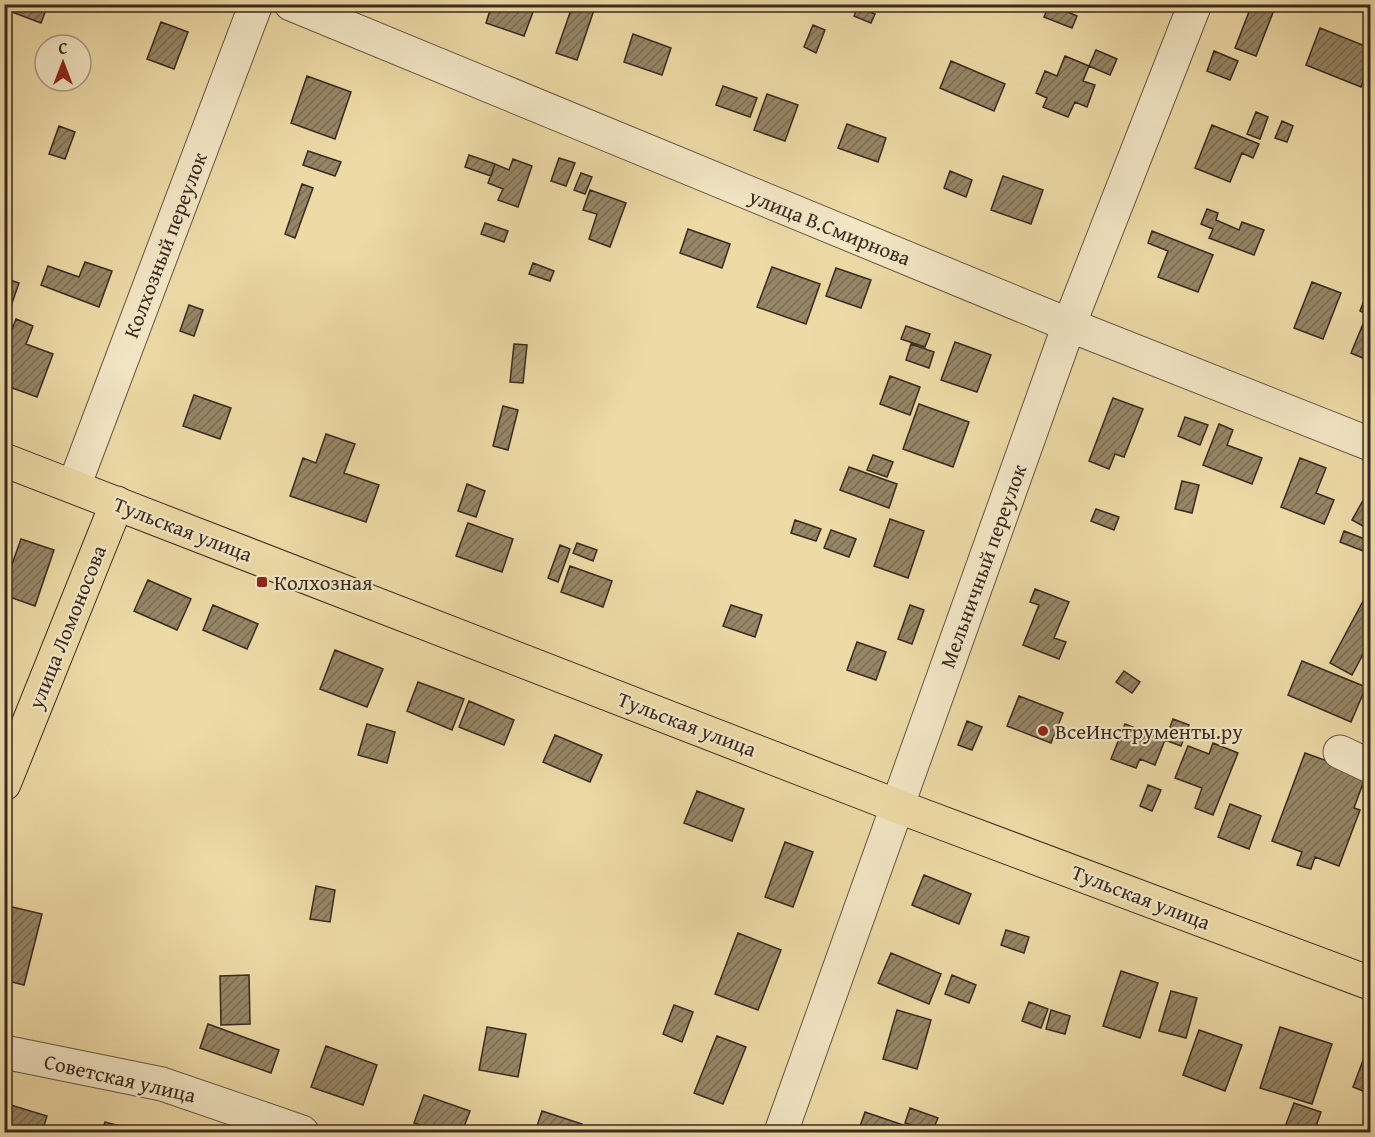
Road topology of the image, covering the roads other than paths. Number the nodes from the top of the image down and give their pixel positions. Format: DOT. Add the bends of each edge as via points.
graph roads {
  1 [pos="256,4"];
  2 [pos="291,4"];
  3 [pos="1196,4"];
  4 [pos="1069,325"];
  5 [pos="1371,444"];
  6 [pos="4,460"];
  7 [pos="74,486"];
  8 [pos="117,503"];
  9 [pos="1340,752"];
  10 [pos="1371,766"];
  11 [pos="4,784"];
  12 [pos="897,806"];
  13 [pos="1371,983"];
  14 [pos="4,1052"];
  15 [pos="302,1132"];
  16 [pos="781,1132"];
  1 -- 7 [label="street, Колхозный переулок"];
  2 -- 4 [label="street, улица В.Смирнова"];
  3 -- 4 [label="street, Мельничный переулок"];
  4 -- 5 [label="street, улица В.Смирнова"];
  4 -- 12 [label="street, Мельничный переулок"];
  6 -- 7 [label="main road, Тульская улица"];
  7 -- 8 [label="main road, Тульская улица"];
  8 -- 11 [label="main road, улица Ломоносова"];
  8 -- 12 [label="main road, Тульская улица"];
  9 -- 10 [label="street"];
  12 -- 13 [label="main road, Тульская улица"];
  12 -- 16 [label="street, Мельничный переулок"];
  14 -- 15 [label="street, Советская улица" via="162,1084"];
}
